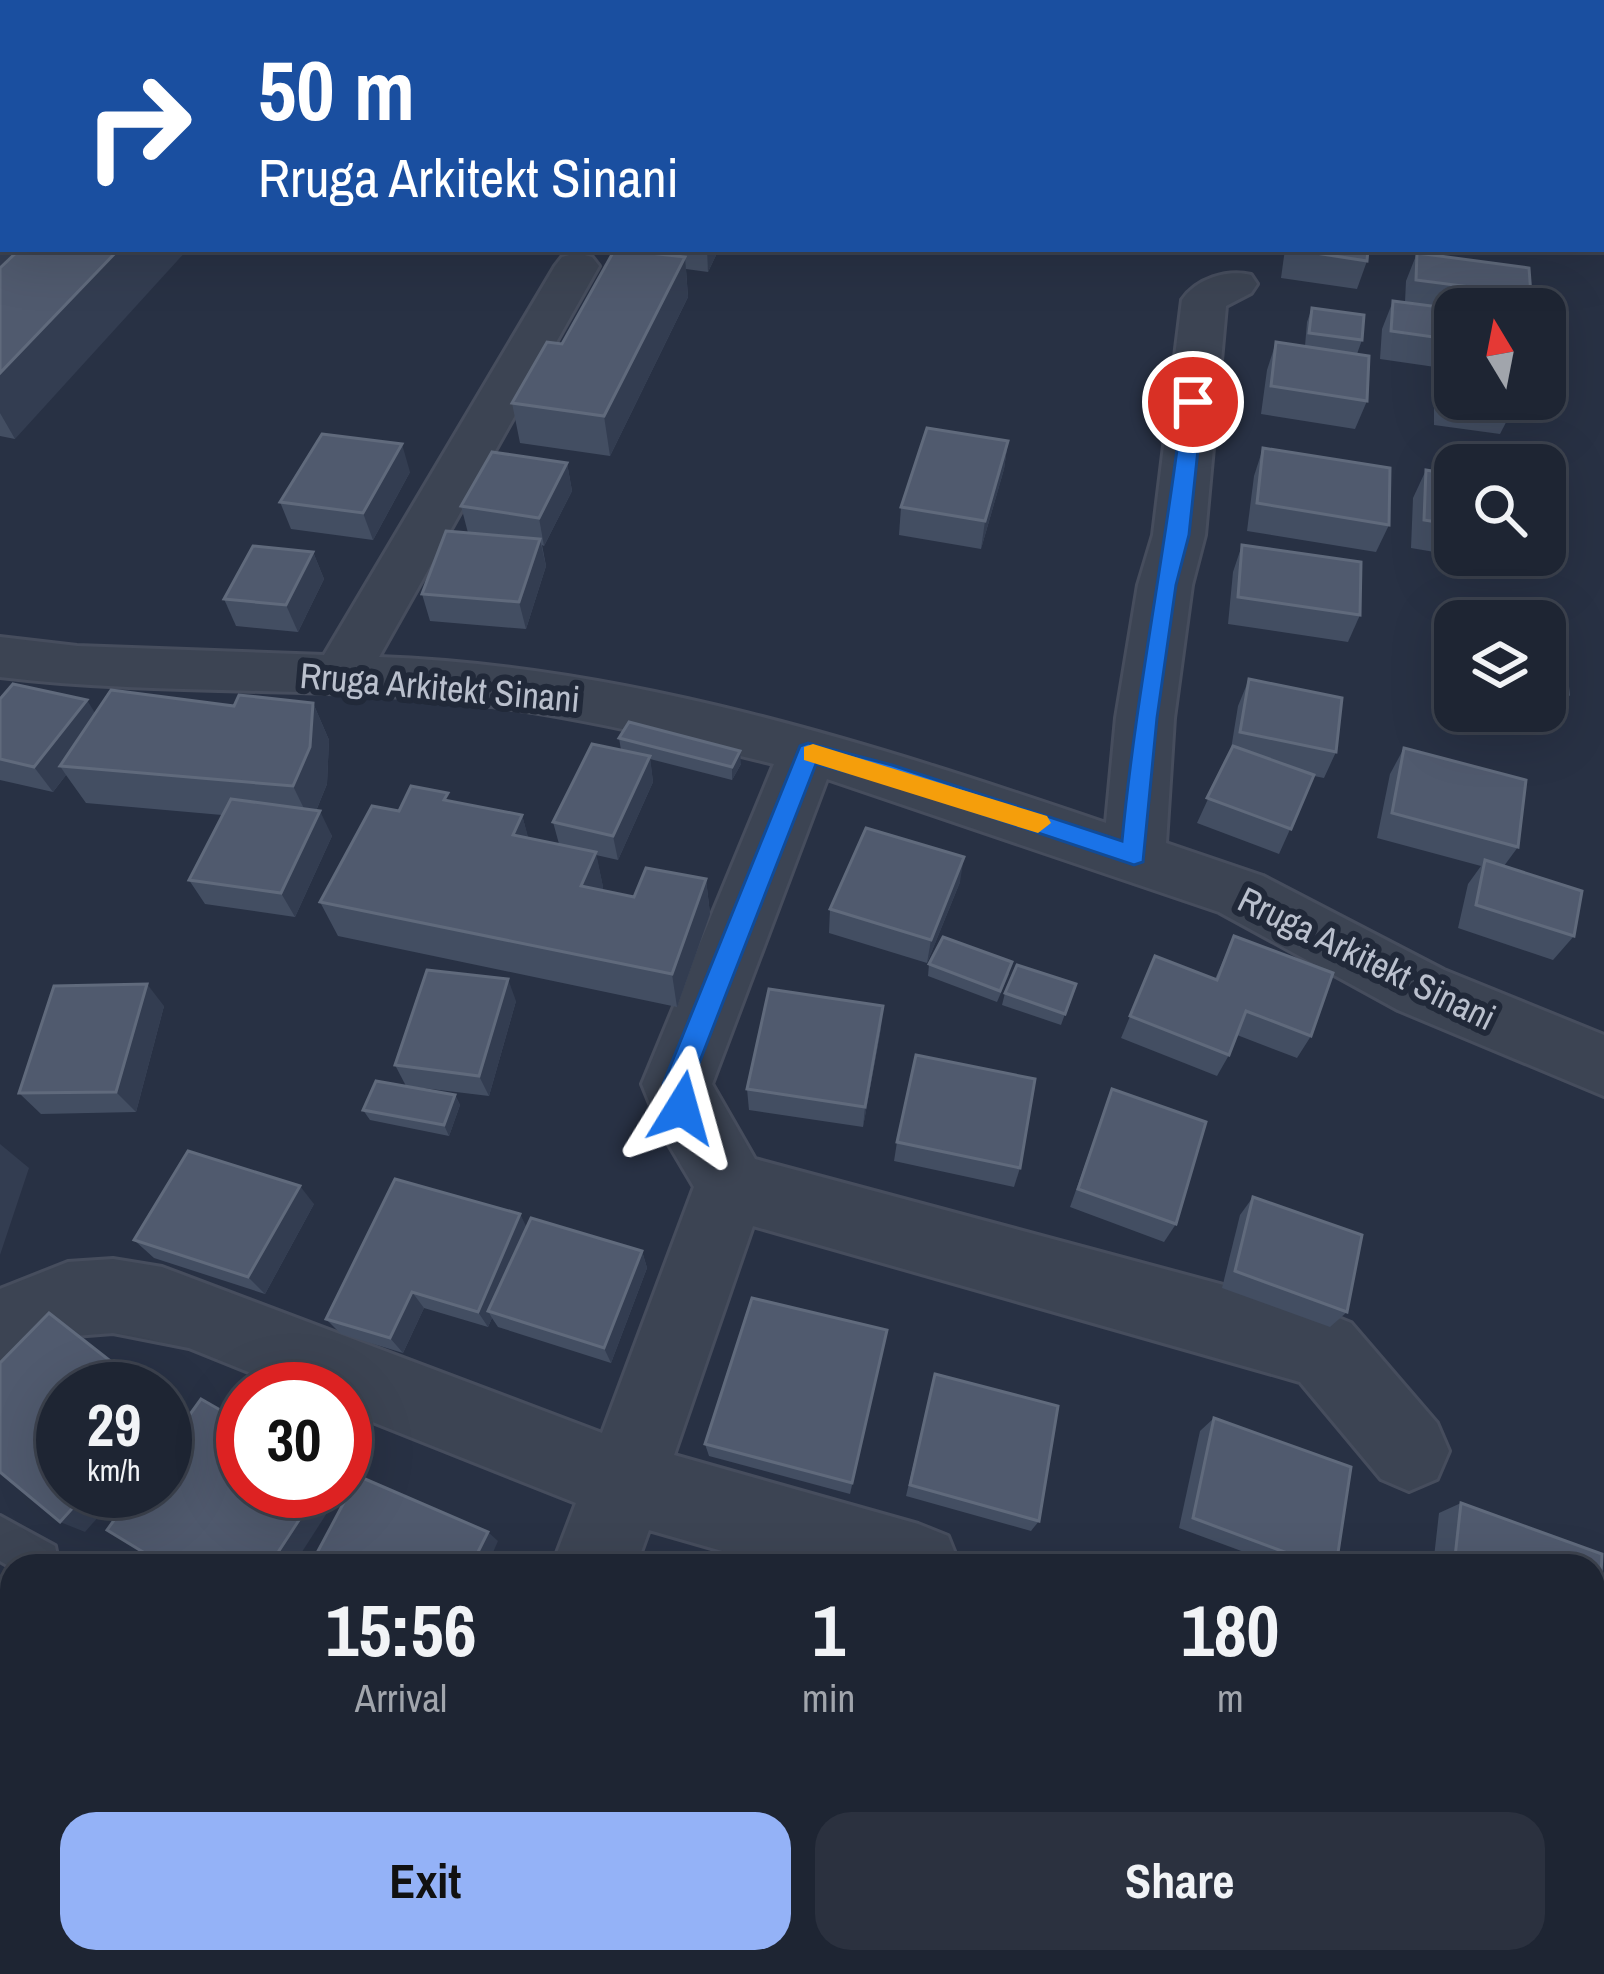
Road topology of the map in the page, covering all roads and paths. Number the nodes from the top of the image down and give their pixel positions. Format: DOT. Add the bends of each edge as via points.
graph roads {
  1 [pos="577,266"];
  2 [pos="1235,284"];
  3 [pos="0,657"];
  4 [pos="342,676"];
  5 [pos="808,752"];
  6 [pos="1134,855"];
  7 [pos="1604,1066"];
  8 [pos="731,1186"];
  9 [pos="0,1334"];
  10 [pos="1409,1451"];
  11 [pos="626,1483"];
  12 [pos="0,1537"];
  13 [pos="28,1554"];
  14 [pos="599,1554"];
  15 [pos="876,1554"];
  1 -- 4 [label="street"];
  2 -- 6 [label="street" via="1204,300 1179,535 1145,718"];
  3 -- 4 [label="street, Rruga Arkitekt Sinani"];
  4 -- 5 [label="street, Rruga Arkitekt Sinani" via="574,695"];
  5 -- 6 [label="street, Rruga Arkitekt Sinani"];
  5 -- 8 [label="street" via="677,1084 682,1108"];
  6 -- 7 [label="street, Rruga Arkitekt Sinani" via="1241,894 1421,990"];
  8 -- 10 [label="street" via="1324,1350"];
  8 -- 11 [label="street"];
  9 -- 11 [label="street" via="25,1314 76,1294 125,1294 189,1311"];
  11 -- 14 [label="street"];
  11 -- 15 [label="street"];
  12 -- 13 [label="lane"];
}
